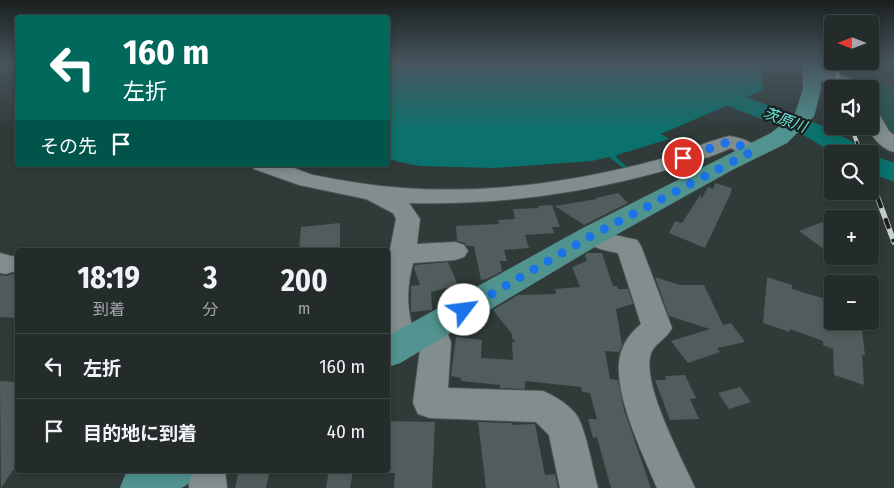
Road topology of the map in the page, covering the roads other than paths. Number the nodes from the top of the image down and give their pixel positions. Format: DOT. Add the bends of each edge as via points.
graph roads {
  1 [pos="812,86"];
  2 [pos="879,130"];
  3 [pos="894,146"];
  4 [pos="755,150"];
  5 [pos="266,167"];
  6 [pos="374,192"];
  7 [pos="593,235"];
  8 [pos="455,251"];
  9 [pos="401,254"];
  10 [pos="432,329"];
  11 [pos="395,349"];
  12 [pos="168,473"];
  13 [pos="207,473"];
  14 [pos="141,488"];
  15 [pos="208,488"];
  16 [pos="579,488"];
  17 [pos="676,488"];
  1 -- 4 [label="main road" via="804,116 791,129"];
  2 -- 3 [label="street"];
  4 -- 6 [label="street" via="728,142 605,180 543,191 444,197"];
  4 -- 7 [label="main road"];
  5 -- 6 [label="street" via="284,174"];
  6 -- 9 [label="street" via="407,215 408,226"];
  7 -- 10 [label="main road"];
  7 -- 17 [label="street" via="603,241 628,246 658,328 643,340 633,367 644,409"];
  8 -- 9 [label="street"];
  9 -- 11 [label="street" via="392,291"];
  10 -- 11 [label="main road"];
  10 -- 16 [label="street" via="436,342 430,402 542,407 564,426"];
  12 -- 14 [label="main road"];
  13 -- 15 [label="street"];
}
